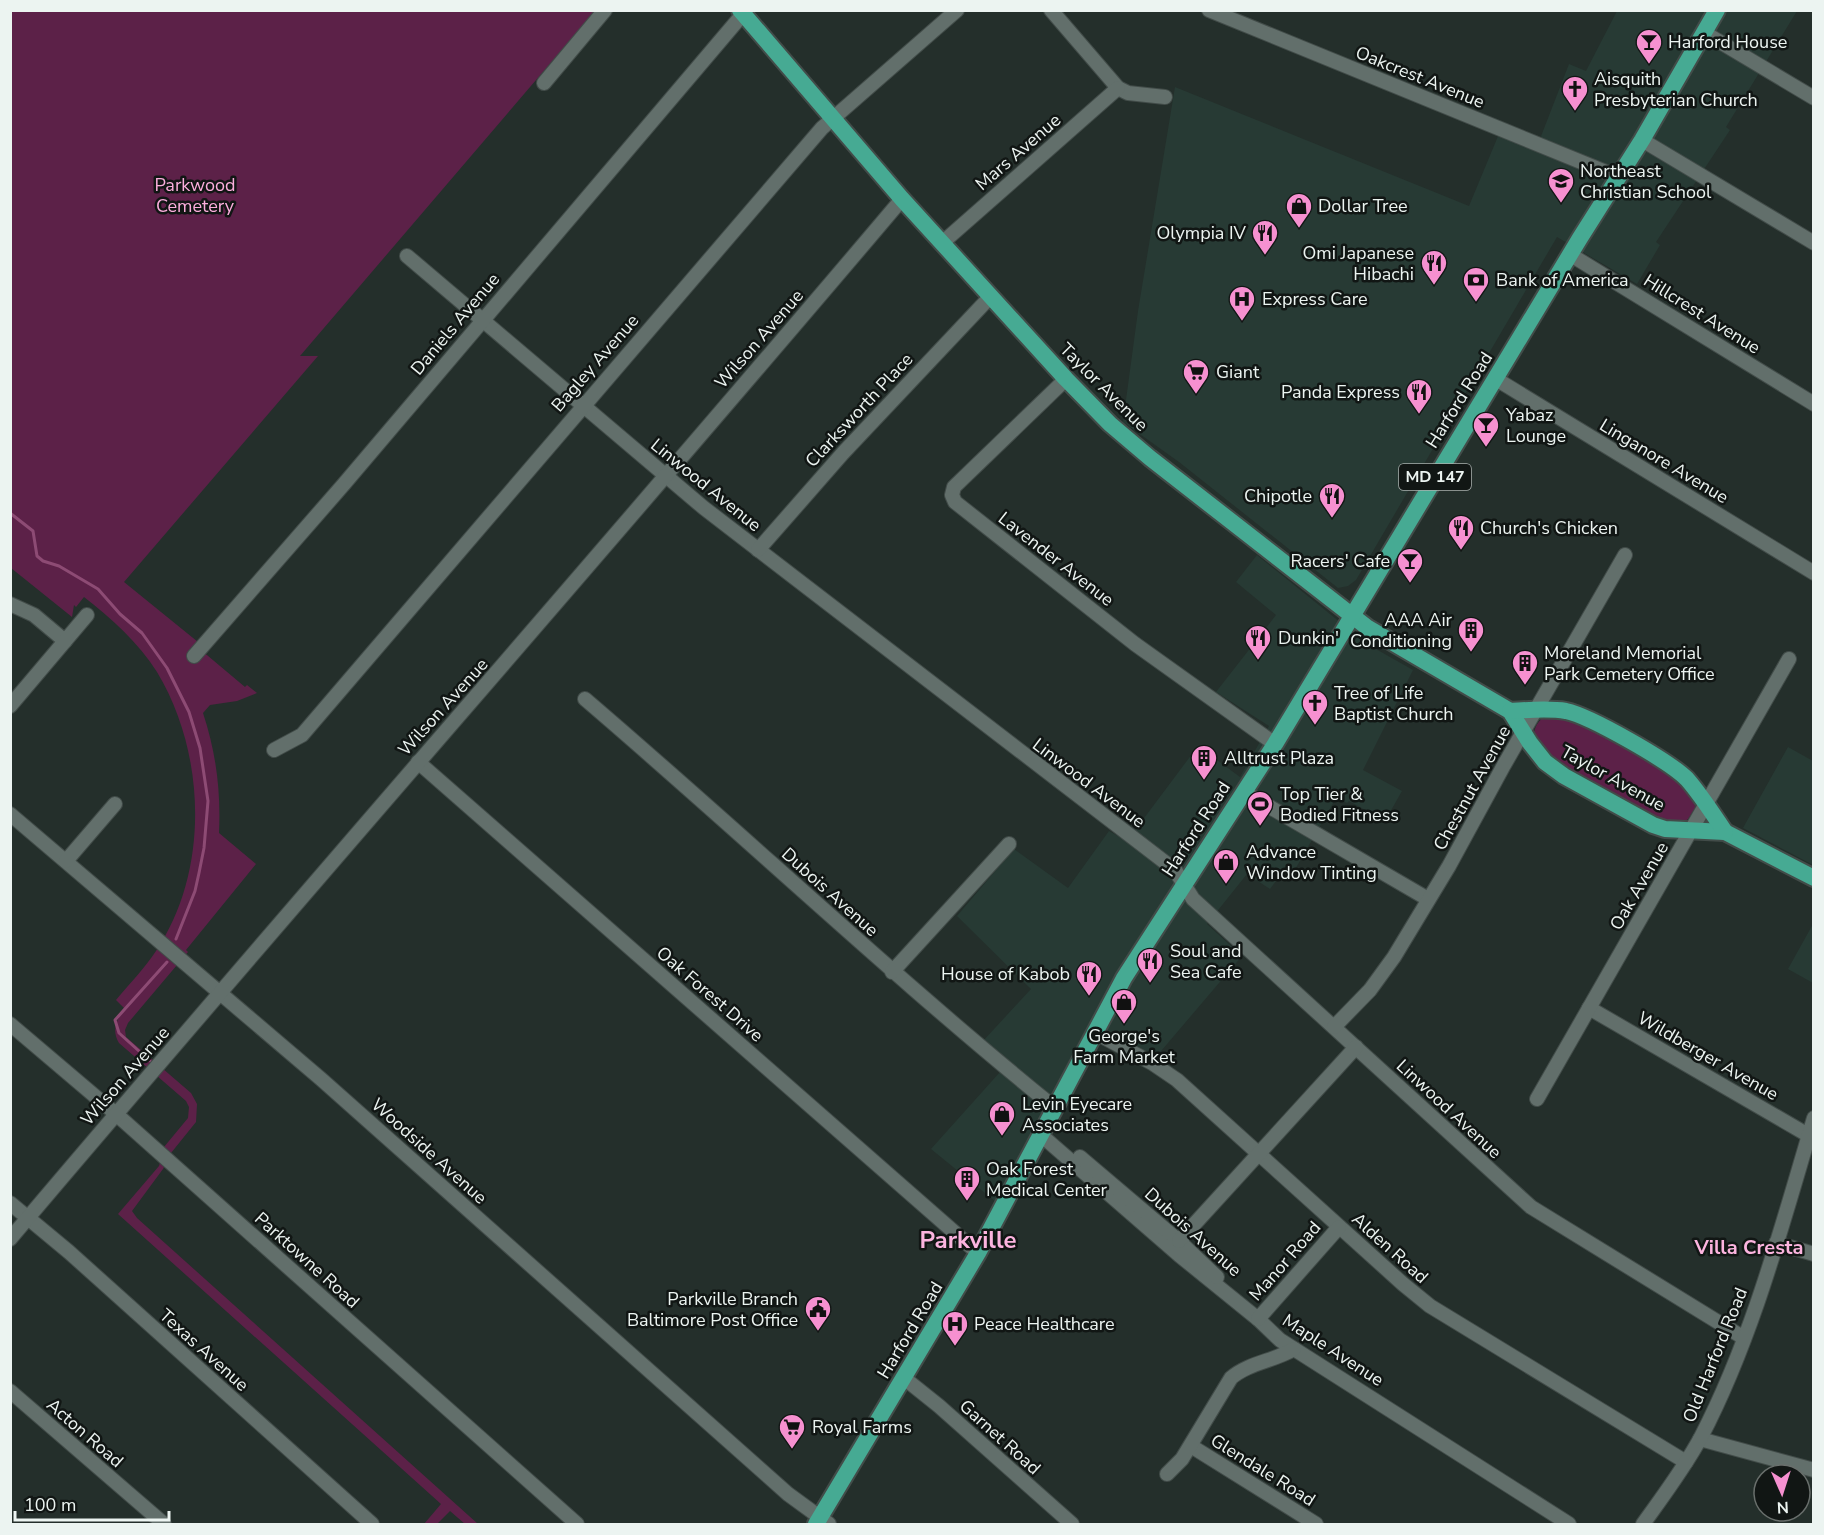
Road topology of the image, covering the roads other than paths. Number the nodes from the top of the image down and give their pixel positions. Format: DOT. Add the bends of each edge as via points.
graph roads {
  1 [pos="605,10"];
  2 [pos="957,10"];
  3 [pos="1051,10"];
  4 [pos="1209,10"];
  5 [pos="742,12"];
  6 [pos="1712,12"];
  7 [pos="1705,33"];
  8 [pos="544,83"];
  9 [pos="1118,88"];
  10 [pos="1165,97"];
  11 [pos="1814,98"];
  12 [pos="833,119"];
  13 [pos="1641,140"];
  14 [pos="1618,177"];
  15 [pos="902,199"];
  16 [pos="942,243"];
  17 [pos="1814,243"];
  18 [pos="1571,255"];
  19 [pos="407,256"];
  20 [pos="991,296"];
  21 [pos="482,320"];
  22 [pos="1066,379"];
  23 [pos="1496,379"];
  24 [pos="1814,404"];
  25 [pos="583,405"];
  26 [pos="665,476"];
  27 [pos="758,550"];
  28 [pos="1625,555"];
  29 [pos="1814,573"];
  30 [pos="10,604"];
  31 [pos="87,615"];
  32 [pos="1352,617"];
  33 [pos="65,640"];
  34 [pos="194,656"];
  35 [pos="1790,659"];
  36 [pos="585,699"];
  37 [pos="10,706"];
  38 [pos="1536,710"];
  39 [pos="1510,711"];
  40 [pos="1523,732"];
  41 [pos="1275,744"];
  42 [pos="274,750"];
  43 [pos="418,762"];
  44 [pos="1244,792"];
  45 [pos="115,804"];
  46 [pos="1706,805"];
  47 [pos="10,814"];
  48 [pos="1692,830"];
  49 [pos="1725,832"];
  50 [pos="1009,844"];
  51 [pos="66,861"];
  52 [pos="1814,878"];
  53 [pos="1183,884"];
  54 [pos="1428,899"];
  55 [pos="892,972"];
  56 [pos="221,992"];
  57 [pos="1589,1008"];
  58 [pos="10,1024"];
  59 [pos="1334,1027"];
  60 [pos="1094,1032"];
  61 [pos="1356,1047"];
  62 [pos="1537,1099"];
  63 [pos="1055,1108"];
  64 [pos="116,1114"];
  65 [pos="1814,1118"];
  66 [pos="1043,1132"];
  67 [pos="1808,1135"];
  68 [pos="1259,1153"];
  69 [pos="10,1203"];
  70 [pos="28,1218"];
  71 [pos="1339,1227"];
  72 [pos="10,1239"];
  73 [pos="1179,1241"];
  74 [pos="1776,1243"];
  75 [pos="978,1253"];
  76 [pos="1814,1254"];
  77 [pos="1193,1261"];
  78 [pos="1258,1319"];
  79 [pos="1744,1338"];
  80 [pos="1294,1349"];
  81 [pos="904,1378"];
  82 [pos="10,1391"];
  83 [pos="1700,1439"];
  84 [pos="1191,1446"];
  85 [pos="1686,1462"];
  86 [pos="1814,1470"];
  87 [pos="1167,1474"];
  88 [pos="822,1522"];
  89 [pos="164,1524"];
  90 [pos="372,1524"];
  91 [pos="577,1524"];
  92 [pos="1072,1524"];
  93 [pos="1316,1524"];
  94 [pos="1569,1524"];
  95 [pos="1643,1524"];
  1 -- 8 [label="street"];
  2 -- 12 [label="street, Bagley Avenue"];
  3 -- 9 [label="street"];
  4 -- 14 [label="street, Oakcrest Avenue"];
  5 -- 12 [label="main road, Taylor Avenue"];
  5 -- 21 [label="street, Daniels Avenue"];
  6 -- 7 [label="main road, Harford Road / MD 147"];
  7 -- 11 [label="street"];
  7 -- 13 [label="main road, Harford Road / MD 147"];
  9 -- 10 [label="street" via="1128,93"];
  9 -- 16 [label="street, Mars Avenue"];
  12 -- 15 [label="main road, Taylor Avenue"];
  12 -- 25 [label="street, Bagley Avenue"];
  13 -- 14 [label="main road, Harford Road / MD 147"];
  13 -- 17 [label="street"];
  14 -- 18 [label="main road, Harford Road / MD 147"];
  15 -- 16 [label="main road, Taylor Avenue"];
  15 -- 26 [label="street, Wilson Avenue"];
  16 -- 20 [label="main road, Taylor Avenue"];
  18 -- 23 [label="main road, Harford Road / MD 147"];
  18 -- 24 [label="street, Hillcrest Avenue"];
  19 -- 21 [label="street, Linwood Avenue"];
  20 -- 22 [label="main road, Taylor Avenue"];
  20 -- 27 [label="street, Clarksworth Place"];
  21 -- 25 [label="street, Linwood Avenue"];
  21 -- 34 [label="street, Daniels Avenue"];
  22 -- 32 [label="main road, Taylor Avenue" via="1137,447"];
  22 -- 41 [label="street, Lavender Avenue" via="954,487 955,502 1135,644"];
  23 -- 29 [label="street, Linganore Avenue"];
  23 -- 32 [label="main road, Harford Road / MD 147"];
  25 -- 26 [label="street, Linwood Avenue"];
  25 -- 42 [label="street, Bagley Avenue" via="302,735"];
  26 -- 27 [label="street, Linwood Avenue"];
  26 -- 43 [label="street, Wilson Avenue"];
  27 -- 53 [label="street, Linwood Avenue" via="1175,870"];
  28 -- 38 [label="street, Chestnut Avenue"];
  30 -- 33 [label="street" via="34,615"];
  31 -- 33 [label="street"];
  32 -- 39 [label="main road, Taylor Avenue"];
  32 -- 41 [label="main road, Harford Road / MD 147"];
  33 -- 37 [label="street"];
  35 -- 46 [label="street, Oak Avenue"];
  36 -- 55 [label="street, Dubois Avenue"];
  38 -- 39 [label="main road, Taylor Avenue"];
  38 -- 40 [label="street, Chestnut Avenue"];
  38 -- 46 [label="main road, Taylor Avenue" via="1570,712 1596,723 1674,768"];
  39 -- 40 [label="main road, Taylor Avenue"];
  40 -- 48 [label="main road, Taylor Avenue" via="1536,753 1564,776 1653,825"];
  40 -- 54 [label="street, Chestnut Avenue"];
  41 -- 44 [label="main road, Harford Road / MD 147"];
  43 -- 56 [label="street, Wilson Avenue"];
  43 -- 75 [label="street, Oak Forest Drive"];
  44 -- 53 [label="main road, Harford Road / MD 147"];
  44 -- 54 [label="street"];
  45 -- 51 [label="street"];
  46 -- 48 [label="street, Oak Avenue"];
  46 -- 49 [label="main road, Taylor Avenue"];
  47 -- 51 [label="street, Woodside Avenue"];
  48 -- 49 [label="main road, Taylor Avenue"];
  48 -- 57 [label="street, Oak Avenue"];
  49 -- 52 [label="main road, Taylor Avenue"];
  50 -- 55 [label="street"];
  51 -- 56 [label="street, Woodside Avenue"];
  53 -- 59 [label="street, Linwood Avenue" via="1193,899"];
  53 -- 60 [label="main road, Harford Road / MD 147"];
  54 -- 59 [label="street, Chestnut Avenue" via="1383,974"];
  55 -- 63 [label="street, Dubois Avenue"];
  56 -- 64 [label="street, Wilson Avenue"];
  56 -- 88 [label="street, Woodside Avenue"];
  57 -- 62 [label="street, Oak Avenue"];
  57 -- 67 [label="street, Wildberger Avenue"];
  58 -- 64 [label="street, Parktowne Road"];
  59 -- 61 [label="street, Linwood Avenue"];
  60 -- 63 [label="main road, Harford Road / MD 147"];
  60 -- 68 [label="street, Alden Road" via="1177,1080"];
  61 -- 68 [label="street"];
  61 -- 79 [label="street, Linwood Avenue" via="1531,1207"];
  63 -- 66 [label="main road, Harford Road / MD 147"];
  64 -- 70 [label="street, Wilson Avenue"];
  64 -- 91 [label="street, Parktowne Road"];
  65 -- 67 [label="street, Old Harford Road"];
  66 -- 73 [label="street, Dubois Avenue"];
  66 -- 75 [label="main road, Harford Road / MD 147"];
  66 -- 77 [label="street, Maple Avenue"];
  67 -- 74 [label="street, Old Harford Road"];
  68 -- 71 [label="street, Alden Road"];
  68 -- 73 [label="street"];
  69 -- 70 [label="street, Texas Avenue"];
  70 -- 72 [label="street, Wilson Avenue"];
  70 -- 90 [label="street, Texas Avenue"];
  71 -- 78 [label="street, Manor Road"];
  71 -- 85 [label="street, Alden Road" via="1430,1306"];
  73 -- 77 [label="street, Dubois Avenue"];
  74 -- 76 [label="street"];
  74 -- 79 [label="street, Old Harford Road"];
  75 -- 81 [label="main road, Harford Road / MD 147"];
  77 -- 78 [label="street, Maple Avenue"];
  78 -- 80 [label="street, Maple Avenue"];
  79 -- 83 [label="street, Old Harford Road"];
  80 -- 84 [label="street" via="1231,1378"];
  80 -- 94 [label="street, Maple Avenue"];
  81 -- 88 [label="main road, Harford Road / MD 147"];
  81 -- 92 [label="street, Garnet Road"];
  82 -- 89 [label="street, Acton Road"];
  83 -- 85 [label="street, Old Harford Road"];
  83 -- 86 [label="street"];
  84 -- 87 [label="street"];
  84 -- 93 [label="street, Glendale Road"];
  85 -- 95 [label="street, Old Harford Road"];
}
